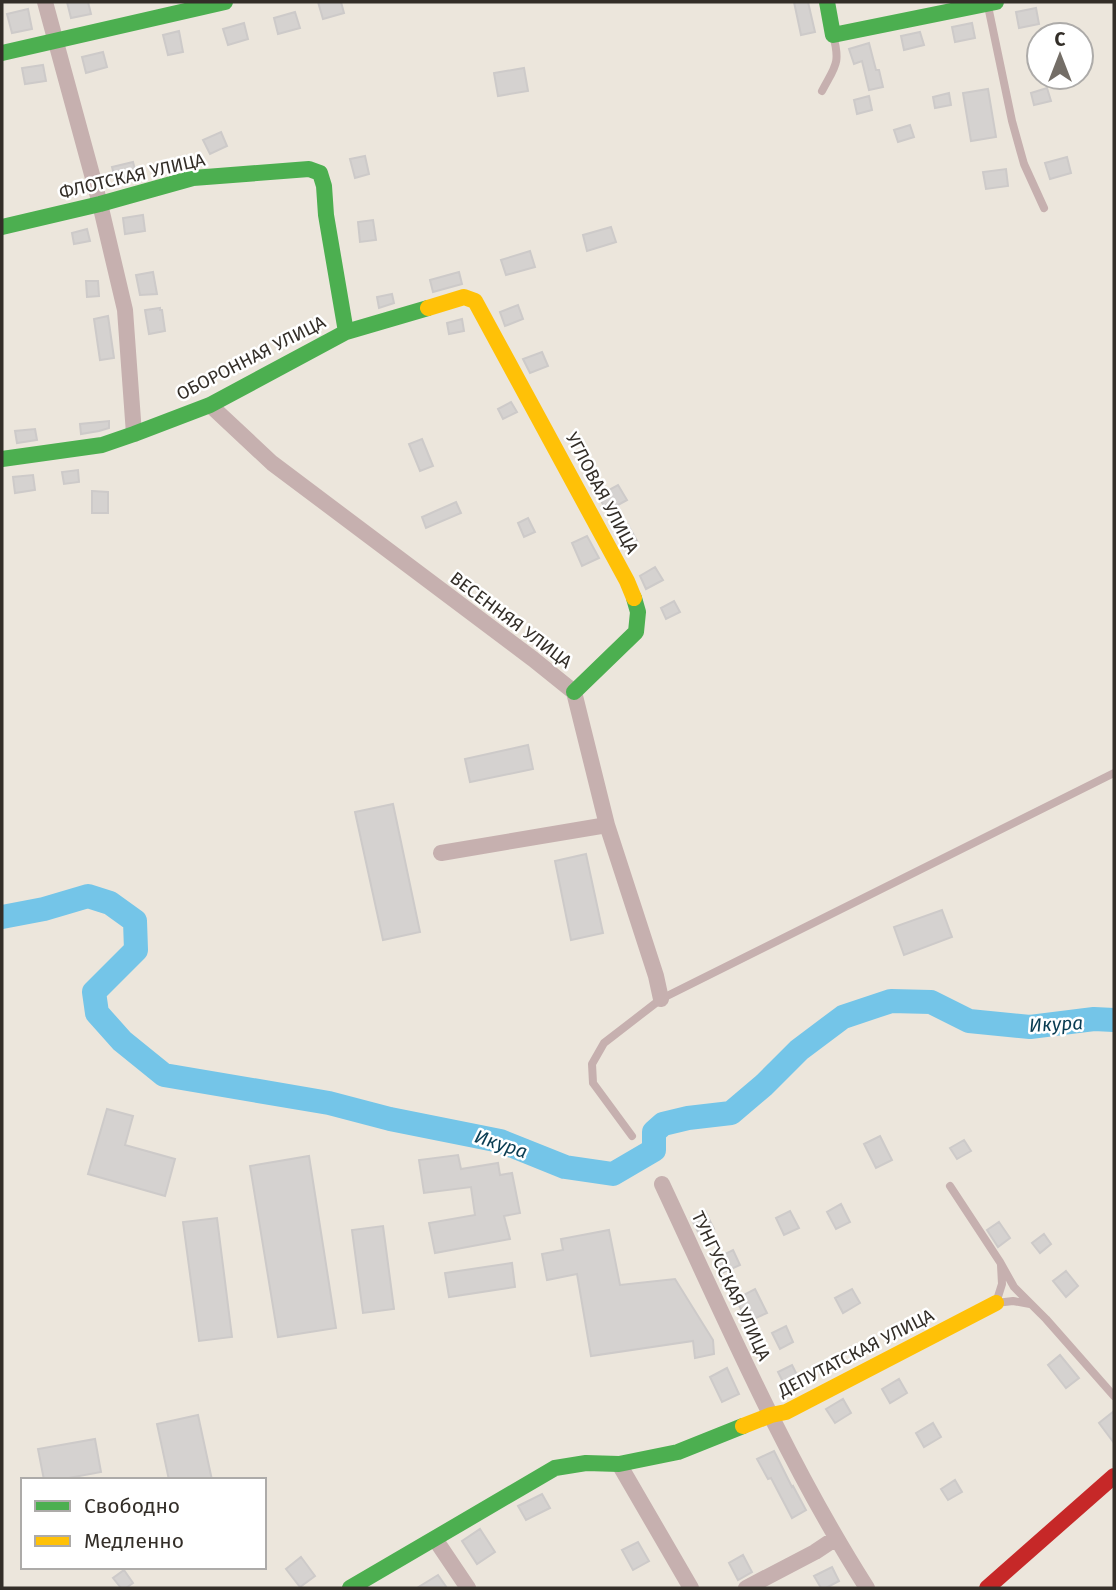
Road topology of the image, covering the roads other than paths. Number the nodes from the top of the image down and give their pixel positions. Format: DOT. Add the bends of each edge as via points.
graph roads {
  1 [pos="45,2"];
  2 [pos="225,2"];
  3 [pos="827,2"];
  4 [pos="992,3"];
  5 [pos="834,35"];
  6 [pos="54,41"];
  7 [pos="2,53"];
  8 [pos="822,91"];
  9 [pos="100,204"];
  10 [pos="1044,208"];
  11 [pos="2,226"];
  12 [pos="475,301"];
  13 [pos="345,331"];
  14 [pos="210,405"];
  15 [pos="134,434"];
  16 [pos="2,459"];
  17 [pos="573,692"];
  18 [pos="1114,773"];
  19 [pos="607,825"];
  20 [pos="441,853"];
  21 [pos="661,999"];
  22 [pos="632,1136"];
  23 [pos="662,1184"];
  24 [pos="950,1186"];
  25 [pos="1000,1262"];
  26 [pos="996,1303"];
  27 [pos="1030,1304"];
  28 [pos="1114,1396"];
  29 [pos="771,1415"];
  30 [pos="620,1464"];
  31 [pos="1114,1476"];
  32 [pos="827,1519"];
  33 [pos="836,1538"];
  34 [pos="435,1539"];
  35 [pos="815,1552"];
  36 [pos="350,1588"];
  37 [pos="468,1588"];
  38 [pos="691,1588"];
  39 [pos="746,1588"];
  40 [pos="867,1588"];
  41 [pos="987,1588"];
  1 -- 6 [label="street"];
  2 -- 6 [label="street"];
  3 -- 5 [label="street"];
  4 -- 5 [label="street"];
  4 -- 10 [label="lane" via="1012,121 1024,164"];
  5 -- 8 [label="lane" via="837,63"];
  6 -- 7 [label="street"];
  6 -- 9 [label="street"];
  9 -- 11 [label="street, ФЛОТСКАЯ УЛИЦА"];
  9 -- 13 [label="street, ФЛОТСКАЯ УЛИЦА" via="193,178 294,169 320,173"];
  9 -- 15 [label="street" via="125,310"];
  12 -- 13 [label="street, ОБОРОННАЯ УЛИЦА" via="464,297"];
  12 -- 17 [label="street, УГЛОВАЯ УЛИЦА" via="638,606 636,632"];
  13 -- 14 [label="street, ОБОРОННАЯ УЛИЦА"];
  14 -- 15 [label="street, ОБОРОННАЯ УЛИЦА"];
  14 -- 17 [label="street, ВЕСЕННЯЯ УЛИЦА" via="272,463"];
  15 -- 16 [label="street, ОБОРОННАЯ УЛИЦА" via="102,445"];
  17 -- 19 [label="street, ВЕСЕННЯЯ УЛИЦА"];
  18 -- 21 [label="lane"];
  19 -- 20 [label="street"];
  19 -- 21 [label="street, ВЕСЕННЯЯ УЛИЦА"];
  21 -- 22 [label="lane" via="604,1043 592,1064 593,1083"];
  23 -- 29 [label="street, ТУНГУССКАЯ УЛИЦА"];
  24 -- 25 [label="lane"];
  25 -- 26 [label="lane" via="1002,1284"];
  25 -- 27 [label="lane"];
  26 -- 27 [label="lane"];
  26 -- 29 [label="street, ДЕПУТАТСКАЯ УЛИЦА" via="786,1412"];
  27 -- 28 [label="lane"];
  29 -- 30 [label="street, ДЕПУТАТСКАЯ УЛИЦА" via="678,1452"];
  29 -- 32 [label="street, ТУНГУССКАЯ УЛИЦА"];
  30 -- 34 [label="street, ДЕПУТАТСКАЯ УЛИЦА" via="555,1468"];
  30 -- 38 [label="street"];
  31 -- 41 [label="street"];
  32 -- 33 [label="street, ТУНГУССКАЯ УЛИЦА"];
  32 -- 35 [label="street"];
  33 -- 35 [label="street"];
  33 -- 40 [label="street, ТУНГУССКАЯ УЛИЦА"];
  34 -- 36 [label="street, ДЕПУТАТСКАЯ УЛИЦА"];
  34 -- 37 [label="street"];
  35 -- 39 [label="street"];
}
